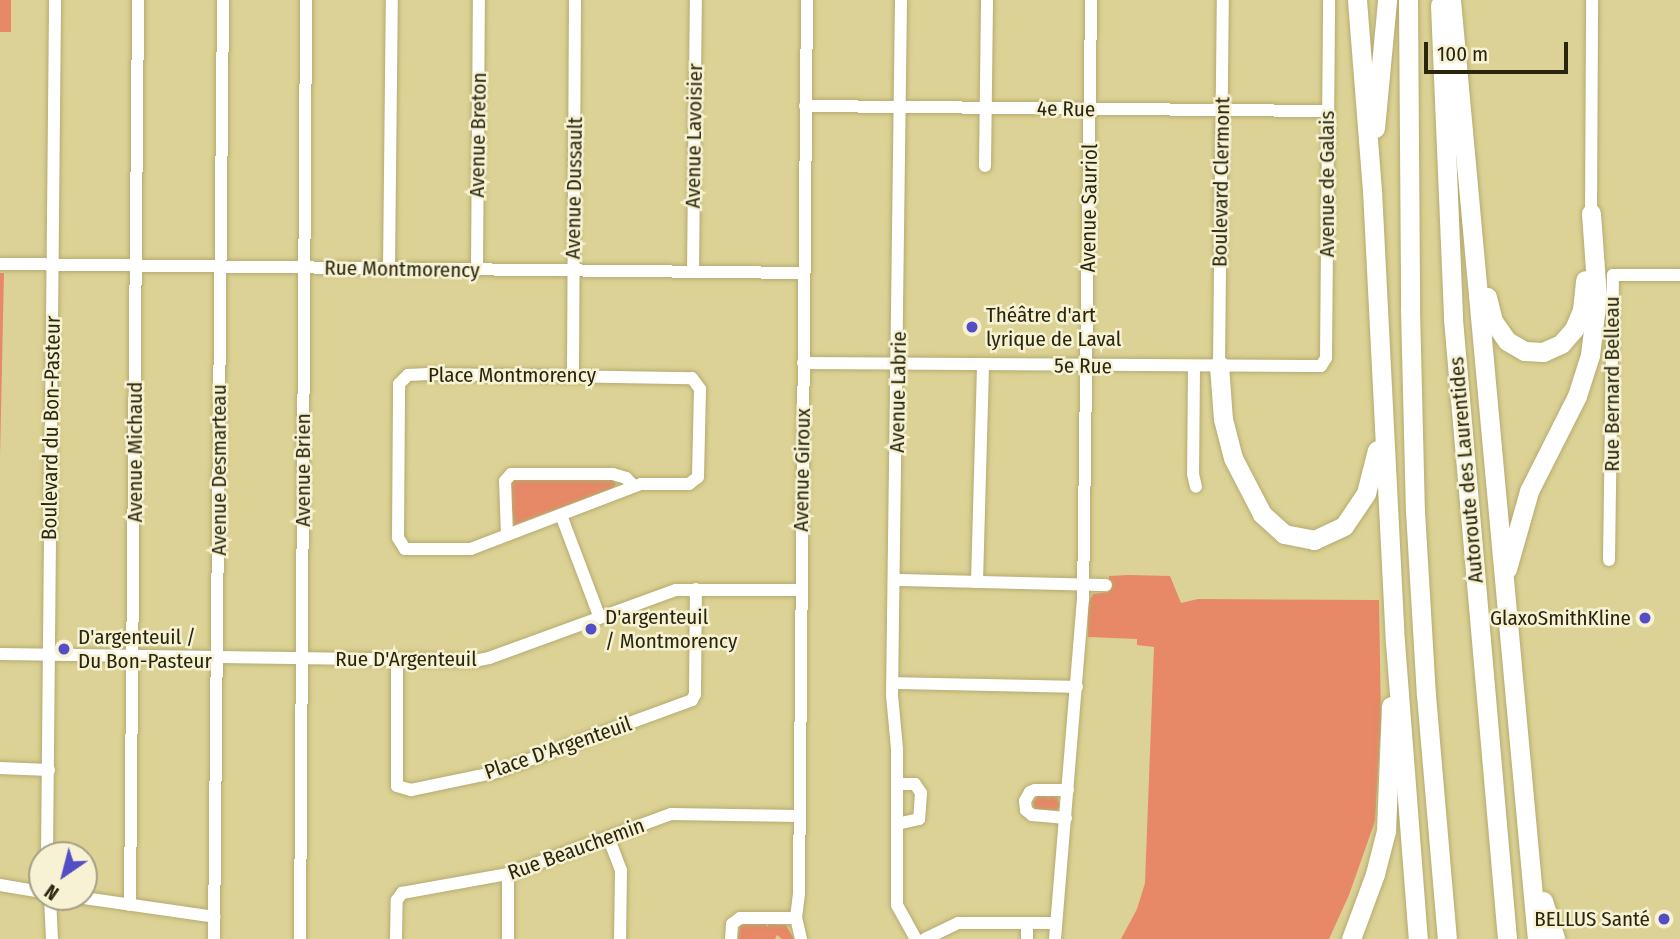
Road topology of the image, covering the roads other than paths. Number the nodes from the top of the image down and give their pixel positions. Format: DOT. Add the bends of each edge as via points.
graph roads {
  1 [pos="55,0"];
  2 [pos="138,0"];
  3 [pos="223,0"];
  4 [pos="306,0"];
  5 [pos="392,0"];
  6 [pos="479,0"];
  7 [pos="575,0"];
  8 [pos="696,0"];
  9 [pos="807,0"];
  10 [pos="901,0"];
  11 [pos="987,0"];
  12 [pos="1091,0"];
  13 [pos="1223,0"];
  14 [pos="1329,0"];
  15 [pos="1357,0"];
  16 [pos="1387,0"];
  17 [pos="1408,0"];
  18 [pos="1440,0"];
  19 [pos="1451,0"];
  20 [pos="1592,0"];
  21 [pos="805,106"];
  22 [pos="900,107"];
  23 [pos="986,108"];
  24 [pos="1090,109"];
  25 [pos="1222,110"];
  26 [pos="1327,111"];
  27 [pos="985,166"];
  28 [pos="1373,190"];
  29 [pos="1470,208"];
  30 [pos="1591,213"];
  31 [pos="0,264"];
  32 [pos="52,265"];
  33 [pos="136,266"];
  34 [pos="220,267"];
  35 [pos="304,268"];
  36 [pos="389,269"];
  37 [pos="477,270"];
  38 [pos="573,271"];
  39 [pos="693,272"];
  40 [pos="804,273"];
  41 [pos="1680,275"];
  42 [pos="803,363"];
  43 [pos="898,364"];
  44 [pos="984,365"];
  45 [pos="1219,365"];
  46 [pos="1086,366"];
  47 [pos="1321,366"];
  48 [pos="1194,367"];
  49 [pos="573,376"];
  50 [pos="1382,429"];
  51 [pos="634,486"];
  52 [pos="1196,487"];
  53 [pos="561,515"];
  54 [pos="507,535"];
  55 [pos="1609,560"];
  56 [pos="896,580"];
  57 [pos="1504,581"];
  58 [pos="976,582"];
  59 [pos="1083,584"];
  60 [pos="1106,585"];
  61 [pos="696,589"];
  62 [pos="801,590"];
  63 [pos="600,618"];
  64 [pos="1395,642"];
  65 [pos="0,654"];
  66 [pos="49,655"];
  67 [pos="133,657"];
  68 [pos="218,658"];
  69 [pos="301,658"];
  70 [pos="397,659"];
  71 [pos="893,683"];
  72 [pos="1077,687"];
  73 [pos="0,768"];
  74 [pos="49,769"];
  75 [pos="898,784"];
  76 [pos="1068,790"];
  77 [pos="799,816"];
  78 [pos="1066,818"];
  79 [pos="898,824"];
  80 [pos="609,839"];
  81 [pos="1528,839"];
  82 [pos="47,841"];
  83 [pos="508,874"];
  84 [pos="0,885"];
  85 [pos="28,889"];
  86 [pos="98,900"];
  87 [pos="130,905"];
  88 [pos="51,911"];
  89 [pos="215,916"];
  90 [pos="796,918"];
  91 [pos="1027,923"];
  92 [pos="1056,923"];
  93 [pos="1351,934"];
  94 [pos="52,939"];
  95 [pos="214,939"];
  96 [pos="300,939"];
  97 [pos="396,939"];
  98 [pos="509,939"];
  99 [pos="620,939"];
  100 [pos="731,939"];
  101 [pos="801,939"];
  102 [pos="916,939"];
  103 [pos="925,939"];
  104 [pos="1027,939"];
  105 [pos="1055,939"];
  106 [pos="1418,939"];
  107 [pos="1447,939"];
  108 [pos="1507,939"];
  109 [pos="1537,939"];
  110 [pos="1555,939"];
  1 -- 32 [label="street, Boulevard du Bon-Pasteur"];
  2 -- 33 [label="street, Avenue Michaud"];
  3 -- 34 [label="street, Avenue Desmarteau"];
  4 -- 35 [label="street, Avenue Brien"];
  5 -- 36 [label="street"];
  6 -- 37 [label="street, Avenue Breton"];
  7 -- 38 [label="street, Avenue Dussault"];
  8 -- 39 [label="street, Avenue Lavoisier"];
  9 -- 21 [label="street, Avenue Giroux"];
  10 -- 22 [label="street, Avenue Labrie"];
  11 -- 23 [label="street"];
  12 -- 24 [label="street, Avenue Sauriol"];
  13 -- 25 [label="street, Boulevard Clermont"];
  14 -- 26 [label="street, Avenue de Galais"];
  15 -- 28 [label="highway"];
  16 -- 28 [label="highway"];
  17 -- 107 [label="highway" via="1415,511"];
  18 -- 108 [label="highway, Autoroute des Laurentides" via="1450,283"];
  19 -- 29 [label="highway"];
  20 -- 30 [label="street"];
  21 -- 22 [label="street, 4e Rue"];
  21 -- 40 [label="street, Avenue Giroux"];
  22 -- 23 [label="street, 4e Rue"];
  22 -- 43 [label="street, Avenue Labrie"];
  23 -- 24 [label="street, 4e Rue"];
  23 -- 27 [label="street"];
  24 -- 25 [label="street, 4e Rue"];
  24 -- 46 [label="street, Avenue Sauriol"];
  25 -- 26 [label="street, 4e Rue"];
  25 -- 45 [label="street, Boulevard Clermont"];
  26 -- 47 [label="street, Avenue de Galais" via="1326,358"];
  28 -- 50 [label="highway"];
  29 -- 30 [label="highway" via="1493,321 1509,343 1535,353 1561,345 1580,318"];
  29 -- 57 [label="highway"];
  30 -- 57 [label="highway" via="1597,297 1590,355 1577,396 1529,491"];
  31 -- 32 [label="street, Rue Montmorency"];
  32 -- 33 [label="street, Rue Montmorency"];
  32 -- 66 [label="street, Boulevard du Bon-Pasteur"];
  33 -- 34 [label="street, Rue Montmorency"];
  33 -- 67 [label="street, Avenue Michaud"];
  34 -- 35 [label="street, Rue Montmorency"];
  34 -- 68 [label="street, Avenue Desmarteau"];
  35 -- 36 [label="street, Rue Montmorency"];
  35 -- 69 [label="street, Avenue Brien"];
  36 -- 37 [label="street, Rue Montmorency"];
  37 -- 38 [label="street, Rue Montmorency"];
  38 -- 39 [label="street, Rue Montmorency"];
  38 -- 49 [label="street, Avenue Dussault"];
  39 -- 40 [label="street, Rue Montmorency"];
  40 -- 42 [label="street, Avenue Giroux"];
  41 -- 55 [label="street, Rue Bernard Belleau" via="1612,275"];
  42 -- 43 [label="street, 5e Rue"];
  42 -- 62 [label="street, Avenue Giroux"];
  43 -- 44 [label="street, 5e Rue"];
  43 -- 56 [label="street, Avenue Labrie"];
  44 -- 46 [label="street, 5e Rue"];
  44 -- 58 [label="street"];
  45 -- 47 [label="street, 5e Rue"];
  45 -- 48 [label="street, 5e Rue"];
  45 -- 50 [label="highway" via="1224,427 1233,458 1262,514 1288,536 1322,538 1351,520 1367,490"];
  46 -- 48 [label="street, 5e Rue"];
  46 -- 59 [label="street, Avenue Sauriol"];
  48 -- 52 [label="street"];
  49 -- 51 [label="street, Place Montmorency" via="687,377 698,383 697,479 689,484"];
  49 -- 54 [label="street, Place Montmorency" via="410,375 400,382 401,547 456,551"];
  50 -- 64 [label="highway"];
  51 -- 53 [label="street, Place Montmorency"];
  51 -- 54 [label="street, Place Montmorency" via="613,474 510,474 505,481"];
  53 -- 54 [label="street, Place Montmorency"];
  53 -- 63 [label="street"];
  56 -- 58 [label="street"];
  56 -- 71 [label="street, Avenue Labrie"];
  57 -- 81 [label="highway"];
  58 -- 59 [label="street"];
  59 -- 60 [label="street"];
  59 -- 72 [label="street, Avenue Sauriol"];
  61 -- 62 [label="street, Rue D'Argenteuil"];
  61 -- 63 [label="street, Rue D'Argenteuil" via="676,590"];
  61 -- 70 [label="street, Place D'Argenteuil" via="692,700 493,773 411,790 397,786"];
  62 -- 77 [label="street, Avenue Giroux"];
  63 -- 70 [label="street, Rue D'Argenteuil" via="485,659"];
  64 -- 93 [label="highway" via="1386,831"];
  64 -- 106 [label="highway"];
  65 -- 66 [label="street, Rue D'Argenteuil"];
  66 -- 67 [label="street, Rue D'Argenteuil"];
  66 -- 74 [label="street, Boulevard du Bon-Pasteur"];
  67 -- 68 [label="street, Rue D'Argenteuil"];
  67 -- 87 [label="street, Avenue Michaud"];
  68 -- 69 [label="street, Rue D'Argenteuil"];
  68 -- 89 [label="street, Avenue Desmarteau"];
  69 -- 70 [label="street, Rue D'Argenteuil"];
  69 -- 96 [label="street, Avenue Brien"];
  71 -- 72 [label="street"];
  71 -- 75 [label="street, Avenue Labrie"];
  72 -- 76 [label="street, Avenue Sauriol"];
  73 -- 74 [label="street"];
  74 -- 82 [label="street, Boulevard du Bon-Pasteur"];
  75 -- 79 [label="street, Avenue Labrie"];
  75 -- 79 [label="street" via="915,784 921,793 919,820"];
  76 -- 78 [label="street, Avenue Sauriol"];
  76 -- 78 [label="street" via="1035,789 1026,801 1026,810 1032,815"];
  77 -- 80 [label="street, Rue Beauchemin" via="676,813"];
  77 -- 90 [label="street, Avenue Giroux"];
  78 -- 92 [label="street, Avenue Sauriol"];
  79 -- 102 [label="street, Avenue Labrie" via="897,905"];
  80 -- 83 [label="street, Rue Beauchemin"];
  80 -- 99 [label="street" via="621,867"];
  81 -- 109 [label="highway"];
  81 -- 110 [label="highway"];
  83 -- 97 [label="street, Rue Beauchemin" via="400,893"];
  83 -- 98 [label="street"];
  84 -- 85 [label="street"];
  86 -- 87 [label="street"];
  87 -- 89 [label="street"];
  88 -- 94 [label="street"];
  89 -- 95 [label="street, Avenue Desmarteau"];
  90 -- 100 [label="street" via="737,919"];
  90 -- 101 [label="street, Avenue Giroux"];
  91 -- 92 [label="street"];
  91 -- 103 [label="street" via="954,923"];
  91 -- 104 [label="street"];
  92 -- 105 [label="street, Avenue Sauriol"];
}
